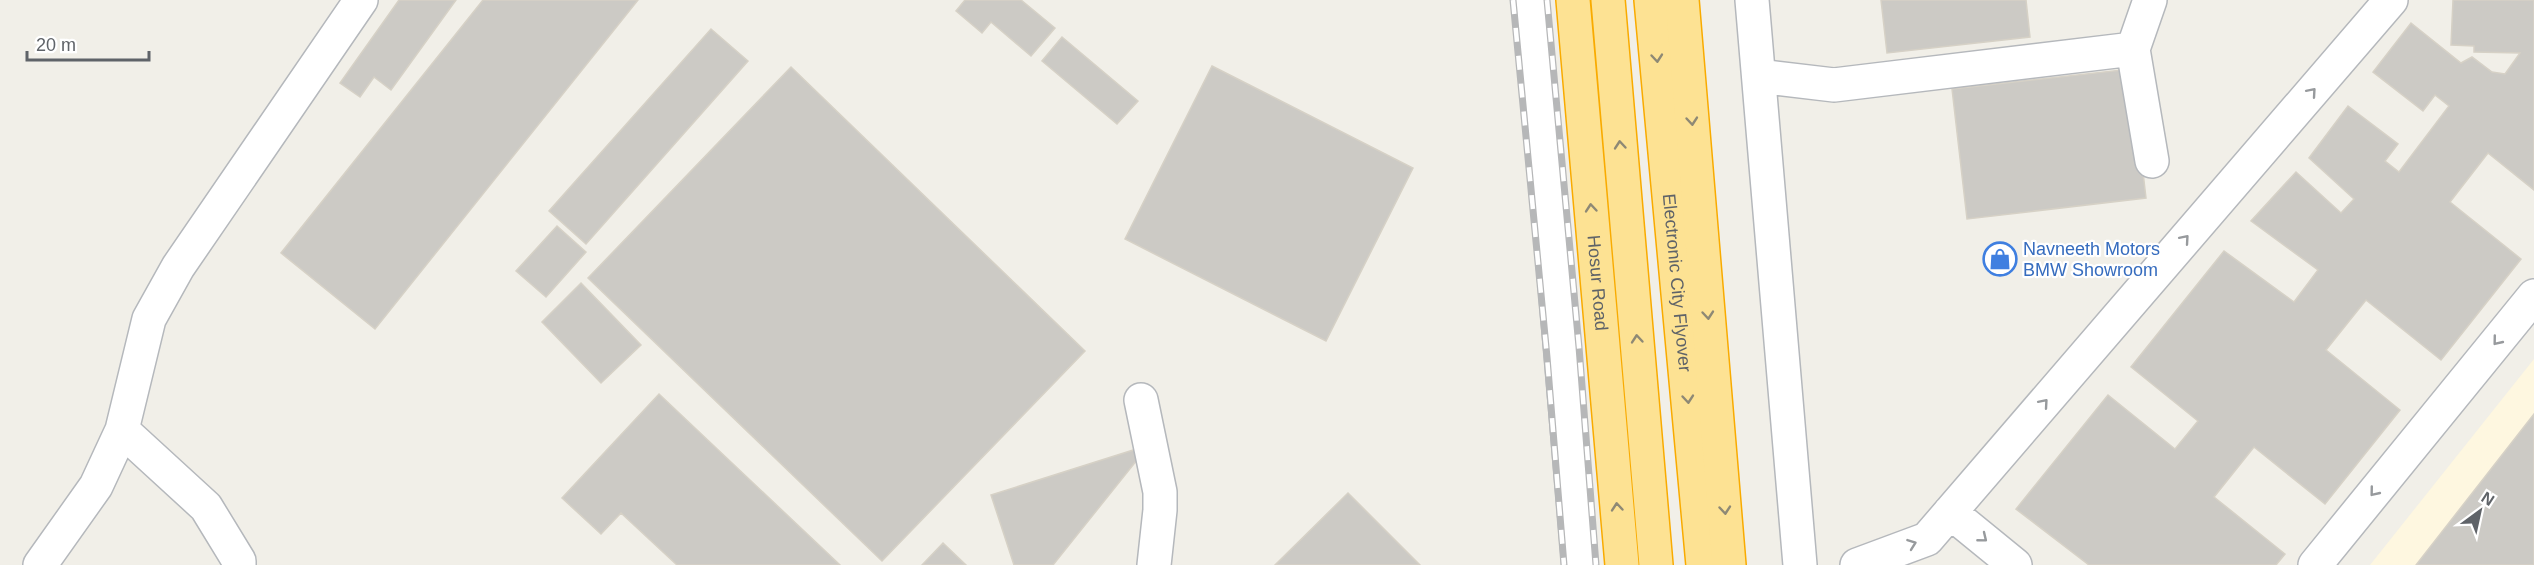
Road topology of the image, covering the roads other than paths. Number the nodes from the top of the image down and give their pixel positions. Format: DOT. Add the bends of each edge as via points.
graph roads {
  1 [pos="362,0"];
  2 [pos="1531,0"];
  3 [pos="1573,0"];
  4 [pos="1608,0"];
  5 [pos="1651,0"];
  6 [pos="1682,0"];
  7 [pos="1752,0"];
  8 [pos="2150,0"];
  9 [pos="2391,0"];
  10 [pos="2133,49"];
  11 [pos="1759,76"];
  12 [pos="2152,161"];
  13 [pos="2534,296"];
  14 [pos="1141,400"];
  15 [pos="122,430"];
  16 [pos="1950,512"];
  17 [pos="40,565"];
  18 [pos="239,565"];
  19 [pos="1154,565"];
  20 [pos="1579,565"];
  21 [pos="1622,565"];
  22 [pos="1656,565"];
  23 [pos="1703,565"];
  24 [pos="1729,565"];
  25 [pos="1800,565"];
  26 [pos="1857,565"];
  27 [pos="2015,565"];
  28 [pos="2314,565"];
  1 -- 15 [label="street" via="178,267 149,319"];
  2 -- 20 [label="street"];
  21 -- 3 [label="highway, Hosur Road, one-way"];
  22 -- 4 [label="highway, one-way"];
  5 -- 23 [label="highway, Electronic City Flyover, one-way"];
  6 -- 24 [label="highway, one-way"];
  7 -- 11 [label="street"];
  8 -- 10 [label="street"];
  16 -- 9 [label="street, one-way"];
  10 -- 11 [label="street" via="1834,85"];
  10 -- 12 [label="street"];
  11 -- 25 [label="street"];
  13 -- 28 [label="street, one-way"];
  14 -- 19 [label="street" via="1160,492"];
  15 -- 17 [label="street" via="96,486"];
  15 -- 18 [label="street" via="206,507"];
  26 -- 16 [label="street, one-way" via="1927,539"];
  16 -- 27 [label="street, one-way"];
}
